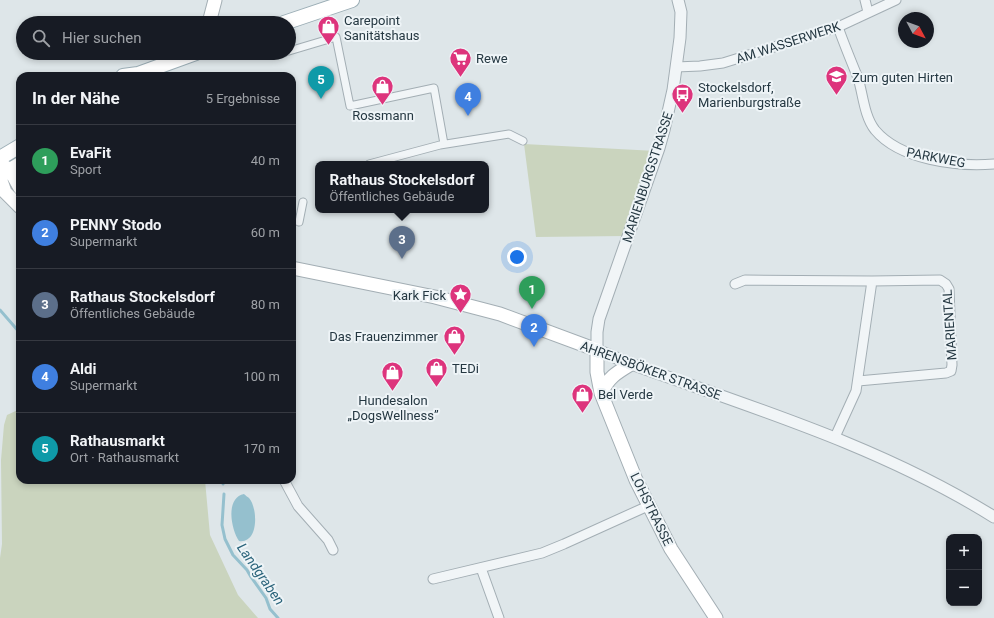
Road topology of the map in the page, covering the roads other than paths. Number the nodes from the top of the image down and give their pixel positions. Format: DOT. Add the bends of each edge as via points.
graph roads {
  1 [pos="215,0"];
  2 [pos="352,0"];
  3 [pos="678,0"];
  4 [pos="865,0"];
  5 [pos="896,0"];
  6 [pos="868,12"];
  7 [pos="211,16"];
  8 [pos="296,19"];
  9 [pos="838,27"];
  10 [pos="296,49"];
  11 [pos="177,60"];
  12 [pos="676,67"];
  13 [pos="145,72"];
  14 [pos="523,141"];
  15 [pos="444,144"];
  16 [pos="16,148"];
  17 [pos="0,158"];
  18 [pos="380,161"];
  19 [pos="994,164"];
  20 [pos="6,170"];
  21 [pos="16,183"];
  22 [pos="303,202"];
  23 [pos="16,203"];
  24 [pos="299,222"];
  25 [pos="296,269"];
  26 [pos="872,281"];
  27 [pos="735,284"];
  28 [pos="597,350"];
  29 [pos="631,364"];
  30 [pos="858,381"];
  31 [pos="601,393"];
  32 [pos="835,437"];
  33 [pos="286,484"];
  34 [pos="648,506"];
  35 [pos="994,517"];
  36 [pos="333,550"];
  37 [pos="482,568"];
  38 [pos="433,579"];
  39 [pos="500,618"];
  40 [pos="716,618"];
  1 -- 7 [label="main road"];
  2 -- 8 [label="main road"];
  3 -- 12 [label="street, MARIENBURGSTRASSE" via="681,24"];
  4 -- 6 [label="street"];
  5 -- 6 [label="street, AM WASSERWERK"];
  6 -- 9 [label="street, AM WASSERWERK"];
  9 -- 12 [label="street, AM WASSERWERK" via="723,63"];
  9 -- 19 [label="street, PARKWEG" via="874,129 885,140 913,155 948,162"];
  10 -- 15 [label="street" via="336,37 350,106 434,88"];
  11 -- 13 [label="main road"];
  12 -- 28 [label="street, MARIENBURGSTRASSE" via="659,148 599,319"];
  14 -- 15 [label="street" via="509,134"];
  15 -- 18 [label="street"];
  16 -- 17 [label="main road"];
  20 -- 21 [label="main road"];
  20 -- 23 [label="main road" via="5,192"];
  22 -- 24 [label="street"];
  25 -- 28 [label="main road, AHRENSBÖKER STRASSE" via="435,297 489,311"];
  26 -- 27 [label="street, MARIENTAL" via="745,280"];
  26 -- 30 [label="street"];
  26 -- 30 [label="street, MARIENTAL" via="940,280 946,284 949,289 952,365 951,371 946,373"];
  28 -- 29 [label="street, AHRENSBÖKER STRASSE"];
  28 -- 31 [label="main road, LOHSTRASSE" via="597,372"];
  29 -- 31 [label="main road" via="614,374"];
  29 -- 32 [label="street, AHRENSBÖKER STRASSE"];
  30 -- 32 [label="street"];
  31 -- 34 [label="main road, LOHSTRASSE"];
  32 -- 35 [label="street, AHRENSBÖKER STRASSE" via="926,478"];
  33 -- 36 [label="street" via="298,506 328,540"];
  34 -- 37 [label="street" via="542,553"];
  34 -- 40 [label="main road, LOHSTRASSE" via="671,548"];
  37 -- 38 [label="street"];
  37 -- 39 [label="street"];
}
